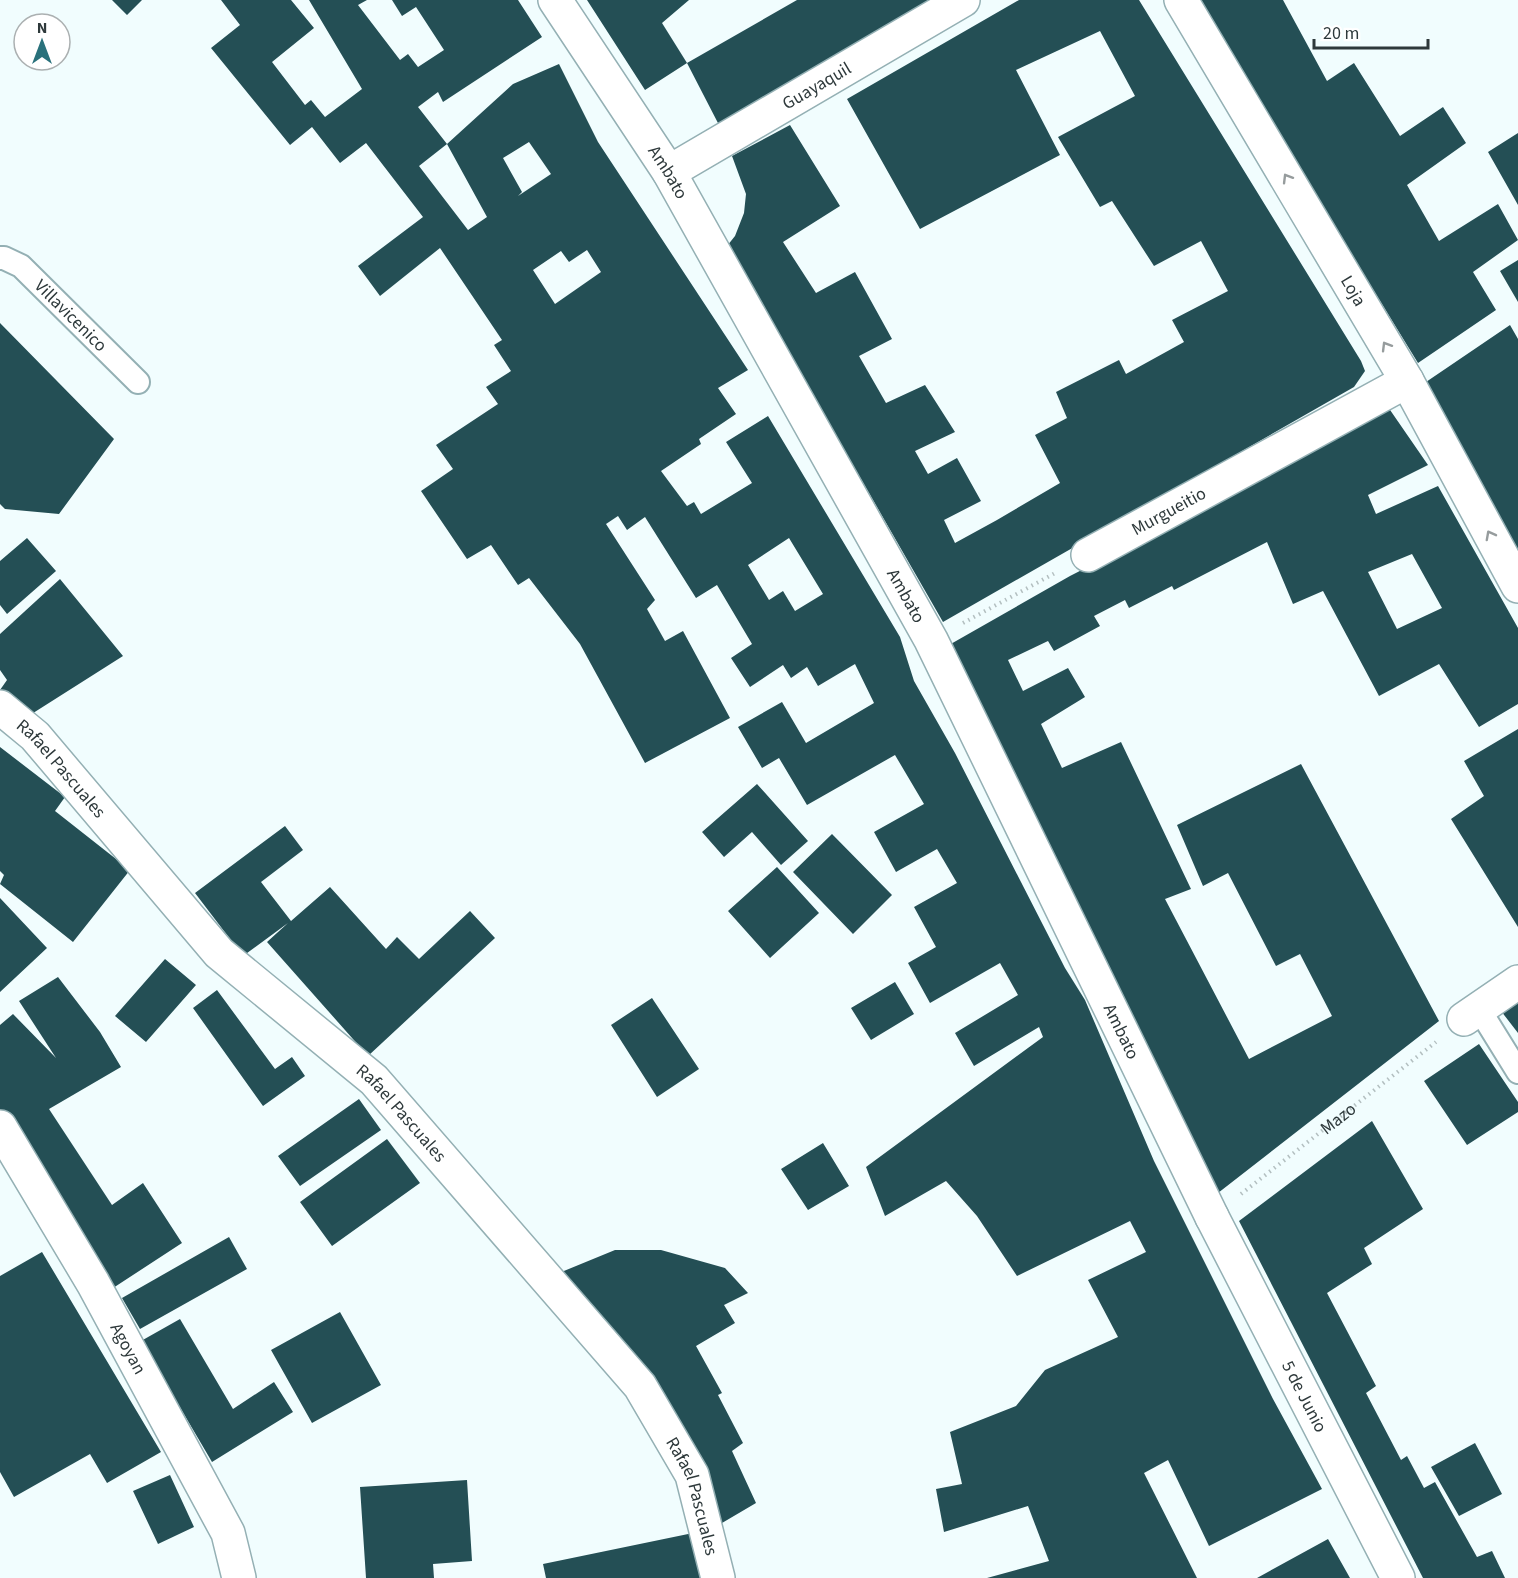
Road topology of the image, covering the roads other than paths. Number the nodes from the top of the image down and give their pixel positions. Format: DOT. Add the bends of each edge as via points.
graph roads {
  1 [pos="555,0"];
  2 [pos="963,0"];
  3 [pos="1181,0"];
  4 [pos="669,172"];
  5 [pos="0,258"];
  6 [pos="1407,381"];
  7 [pos="138,382"];
  8 [pos="1088,555"];
  9 [pos="1518,586"];
  10 [pos="0,707"];
  11 [pos="1518,982"];
  12 [pos="1463,1021"];
  13 [pos="1518,1072"];
  14 [pos="0,1127"];
  15 [pos="1222,1209"];
  16 [pos="239,1578"];
  17 [pos="718,1578"];
  18 [pos="1398,1578"];
  1 -- 4 [label="street, Ambato"];
  2 -- 4 [label="street, Guayaquil"];
  6 -- 3 [label="street, Loja, one-way"];
  4 -- 15 [label="street, Ambato" via="931,640"];
  5 -- 7 [label="lane, Villavicenico" via="21,266"];
  6 -- 8 [label="street, Murgueitio"];
  9 -- 6 [label="street, Loja, one-way"];
  10 -- 17 [label="street, Rafael Pascuales" via="35,736 219,953 374,1080 639,1386 692,1475"];
  11 -- 12 [label="street"];
  12 -- 13 [label="lane"];
  14 -- 16 [label="street, Agoyan" via="93,1283 228,1533"];
  15 -- 18 [label="street, 5 de Junio"];
}
